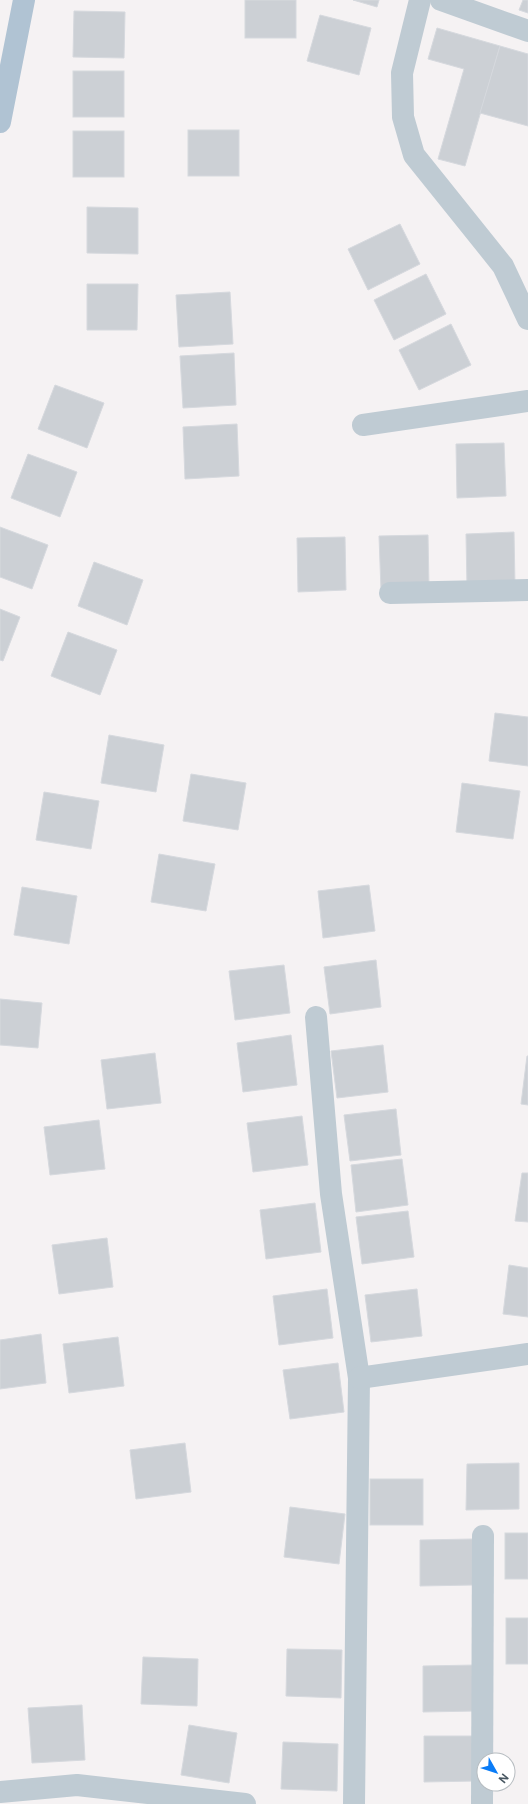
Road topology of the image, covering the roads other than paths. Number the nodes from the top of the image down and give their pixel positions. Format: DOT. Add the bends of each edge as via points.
graph roads {
  1 [pos="24,0"];
  2 [pos="420,0"];
  3 [pos="441,0"];
  4 [pos="528,31"];
  5 [pos="0,122"];
  6 [pos="528,319"];
  7 [pos="528,401"];
  8 [pos="363,424"];
  9 [pos="528,590"];
  10 [pos="390,593"];
  11 [pos="316,1017"];
  12 [pos="528,1354"];
  13 [pos="359,1378"];
  14 [pos="483,1536"];
  15 [pos="0,1792"];
  16 [pos="245,1804"];
  17 [pos="354,1804"];
  18 [pos="482,1804"];
  1 -- 5 [label="main road"];
  2 -- 6 [label="street" via="402,73 403,117 414,154 503,266"];
  3 -- 4 [label="street"];
  7 -- 8 [label="street"];
  9 -- 10 [label="street"];
  11 -- 13 [label="street" via="331,1194"];
  12 -- 13 [label="street"];
  13 -- 17 [label="street"];
  14 -- 18 [label="street"];
  15 -- 16 [label="street" via="77,1785"];
}
